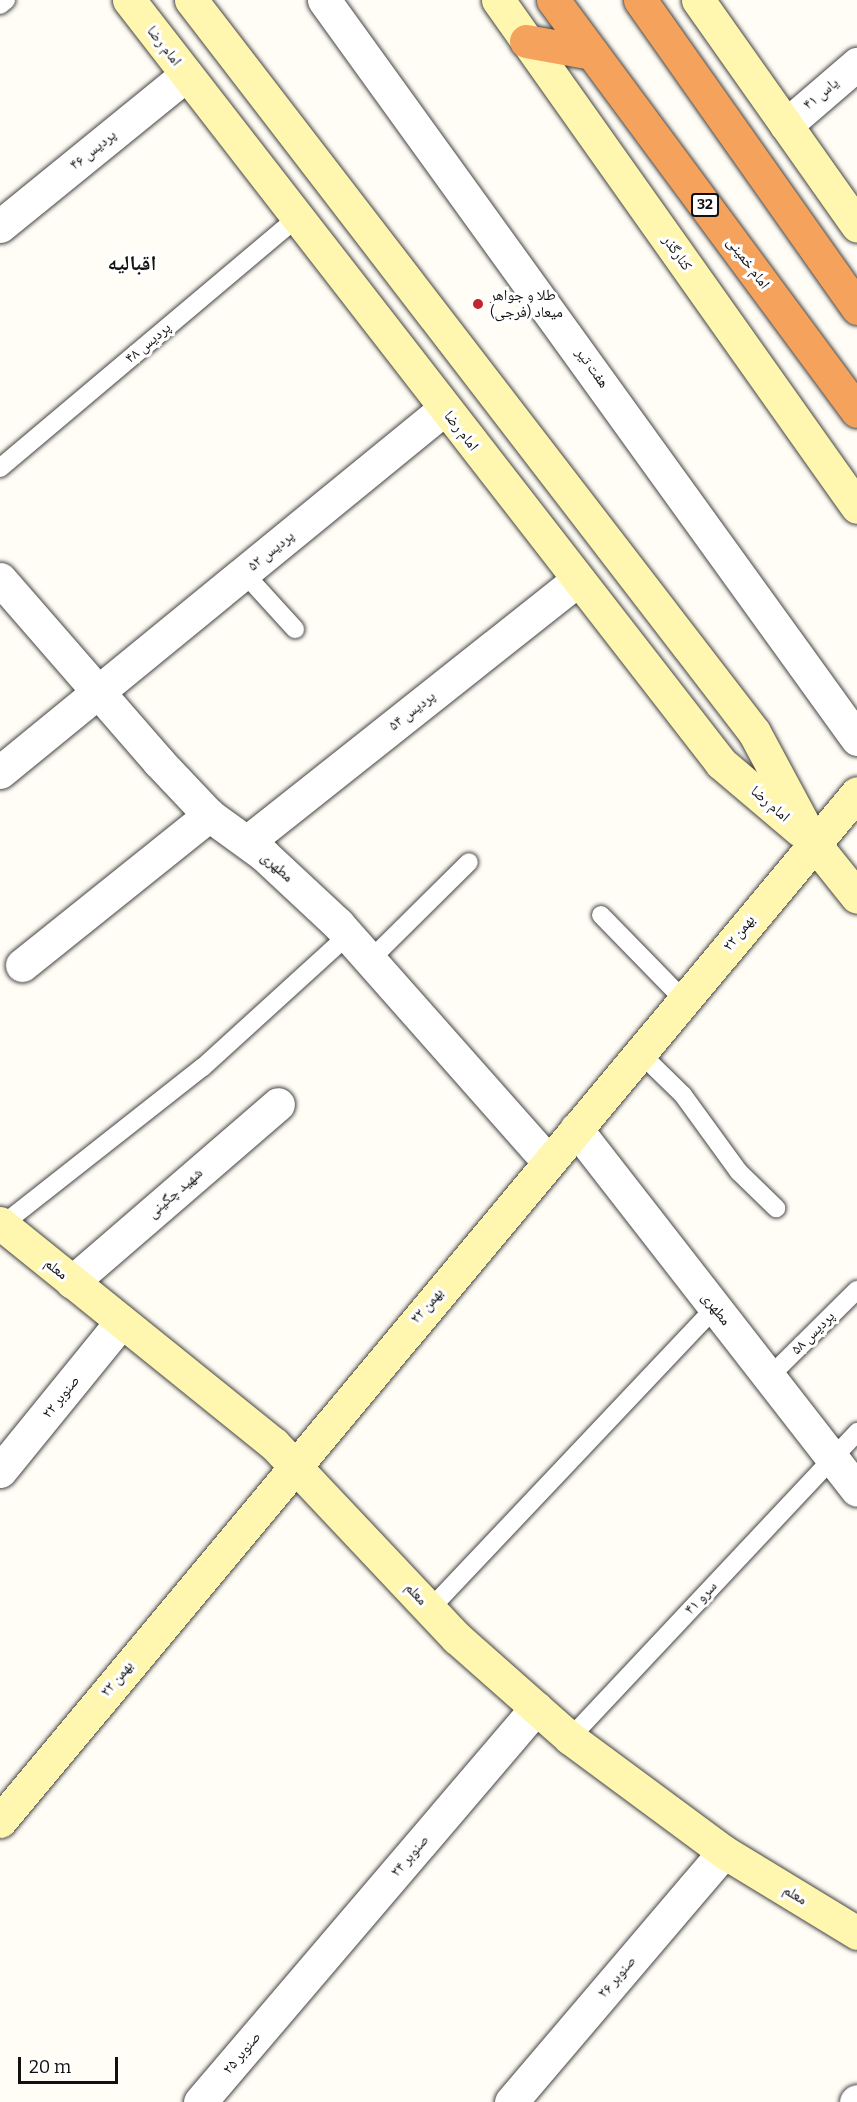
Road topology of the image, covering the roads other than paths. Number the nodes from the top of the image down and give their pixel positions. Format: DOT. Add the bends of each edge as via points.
graph roads {
  1 [pos="6,0"];
  2 [pos="129,0"];
  3 [pos="191,0"];
  4 [pos="324,0"];
  5 [pos="498,0"];
  6 [pos="553,0"];
  7 [pos="640,0"];
  8 [pos="698,0"];
  9 [pos="0,5"];
  10 [pos="526,41"];
  11 [pos="592,53"];
  12 [pos="857,64"];
  13 [pos="186,75"];
  14 [pos="786,125"];
  15 [pos="296,219"];
  16 [pos="856,223"];
  17 [pos="0,226"];
  18 [pos="857,308"];
  19 [pos="444,409"];
  20 [pos="857,411"];
  21 [pos="0,468"];
  22 [pos="857,507"];
  23 [pos="244,573"];
  24 [pos="0,579"];
  25 [pos="577,580"];
  26 [pos="295,628"];
  27 [pos="98,692"];
  28 [pos="857,740"];
  29 [pos="0,772"];
  30 [pos="857,793"];
  31 [pos="209,815"];
  32 [pos="247,842"];
  33 [pos="813,842"];
  34 [pos="469,862"];
  35 [pos="857,897"];
  36 [pos="601,915"];
  37 [pos="348,935"];
  38 [pos="370,960"];
  39 [pos="22,965"];
  40 [pos="684,1000"];
  41 [pos="640,1053"];
  42 [pos="278,1104"];
  43 [pos="576,1129"];
  44 [pos="548,1161"];
  45 [pos="776,1208"];
  46 [pos="1,1224"];
  47 [pos="72,1282"];
  48 [pos="857,1290"];
  49 [pos="716,1308"];
  50 [pos="121,1322"];
  51 [pos="769,1377"];
  52 [pos="857,1432"];
  53 [pos="831,1457"];
  54 [pos="293,1465"];
  55 [pos="0,1471"];
  56 [pos="857,1490"];
  57 [pos="430,1610"];
  58 [pos="536,1708"];
  59 [pos="570,1738"];
  60 [pos="0,1821"];
  61 [pos="724,1852"];
  62 [pos="857,1933"];
  63 [pos="284,2003"];
  64 [pos="200,2102"];
  65 [pos="511,2102"];
  1 -- 9 [label="lane"];
  2 -- 13 [label="main road, امام رضا"];
  3 -- 33 [label="main road, امام رضا" via="754,732"];
  4 -- 28 [label="street, هفت تیر"];
  5 -- 10 [label="main road, کنارگذر"];
  6 -- 11 [label="highway, امام خمینی / 32"];
  7 -- 18 [label="highway"];
  8 -- 14 [label="main road"];
  10 -- 11 [label="highway"];
  10 -- 22 [label="main road, کنارگذر"];
  11 -- 20 [label="highway, امام خمینی / 32"];
  12 -- 14 [label="street, یاس ۴۱"];
  13 -- 15 [label="main road, امام رضا"];
  13 -- 17 [label="street, پردیس ۴۶"];
  14 -- 16 [label="main road"];
  15 -- 19 [label="main road, امام رضا"];
  15 -- 21 [label="lane, پردیس ۴۸"];
  19 -- 23 [label="street, پردیس ۵۲"];
  19 -- 25 [label="main road, امام رضا"];
  23 -- 26 [label="lane"];
  23 -- 27 [label="street, پردیس ۵۲"];
  24 -- 27 [label="street, مطهری"];
  25 -- 32 [label="street, پردیس ۵۴"];
  25 -- 33 [label="main road, امام رضا" via="721,763"];
  27 -- 29 [label="street, پردیس ۵۲"];
  27 -- 31 [label="street, مطهری"];
  30 -- 33 [label="main road, ۲۲ بهمن"];
  31 -- 32 [label="street, مطهری"];
  31 -- 39 [label="street"];
  32 -- 37 [label="street, مطهری"];
  33 -- 35 [label="main road, امام رضا"];
  33 -- 40 [label="main road, ۲۲ بهمن"];
  34 -- 38 [label="lane"];
  36 -- 40 [label="lane"];
  37 -- 38 [label="street, مطهری"];
  37 -- 46 [label="lane" via="203,1067"];
  38 -- 44 [label="street, مطهری"];
  40 -- 41 [label="main road, ۲۲ بهمن"];
  41 -- 43 [label="main road, ۲۲ بهمن"];
  41 -- 45 [label="lane" via="683,1095 739,1172"];
  42 -- 47 [label="street, شهید چگینی"];
  43 -- 44 [label="main road, ۲۲ بهمن"];
  43 -- 49 [label="street, مطهری"];
  44 -- 54 [label="main road, ۲۲ بهمن"];
  46 -- 47 [label="main road, معلم"];
  47 -- 50 [label="main road, معلم"];
  48 -- 51 [label="lane, پردیس ۵۸"];
  49 -- 51 [label="street, مطهری"];
  49 -- 57 [label="lane"];
  50 -- 54 [label="main road, معلم" via="274,1443"];
  50 -- 55 [label="street, صنوبر ۲۲"];
  51 -- 53 [label="street, مطهری"];
  52 -- 53 [label="lane, سرو ۴۱"];
  53 -- 56 [label="street, مطهری"];
  53 -- 59 [label="lane, سرو ۴۱"];
  54 -- 57 [label="main road, معلم"];
  54 -- 60 [label="main road, ۲۲ بهمن"];
  57 -- 58 [label="main road, معلم"];
  58 -- 59 [label="main road, معلم"];
  58 -- 63 [label="street, صنوبر ۲۴"];
  59 -- 61 [label="main road, معلم"];
  61 -- 62 [label="main road, معلم"];
  61 -- 65 [label="street, صنوبر ۲۶"];
  63 -- 64 [label="street, صنوبر ۲۵"];
}
